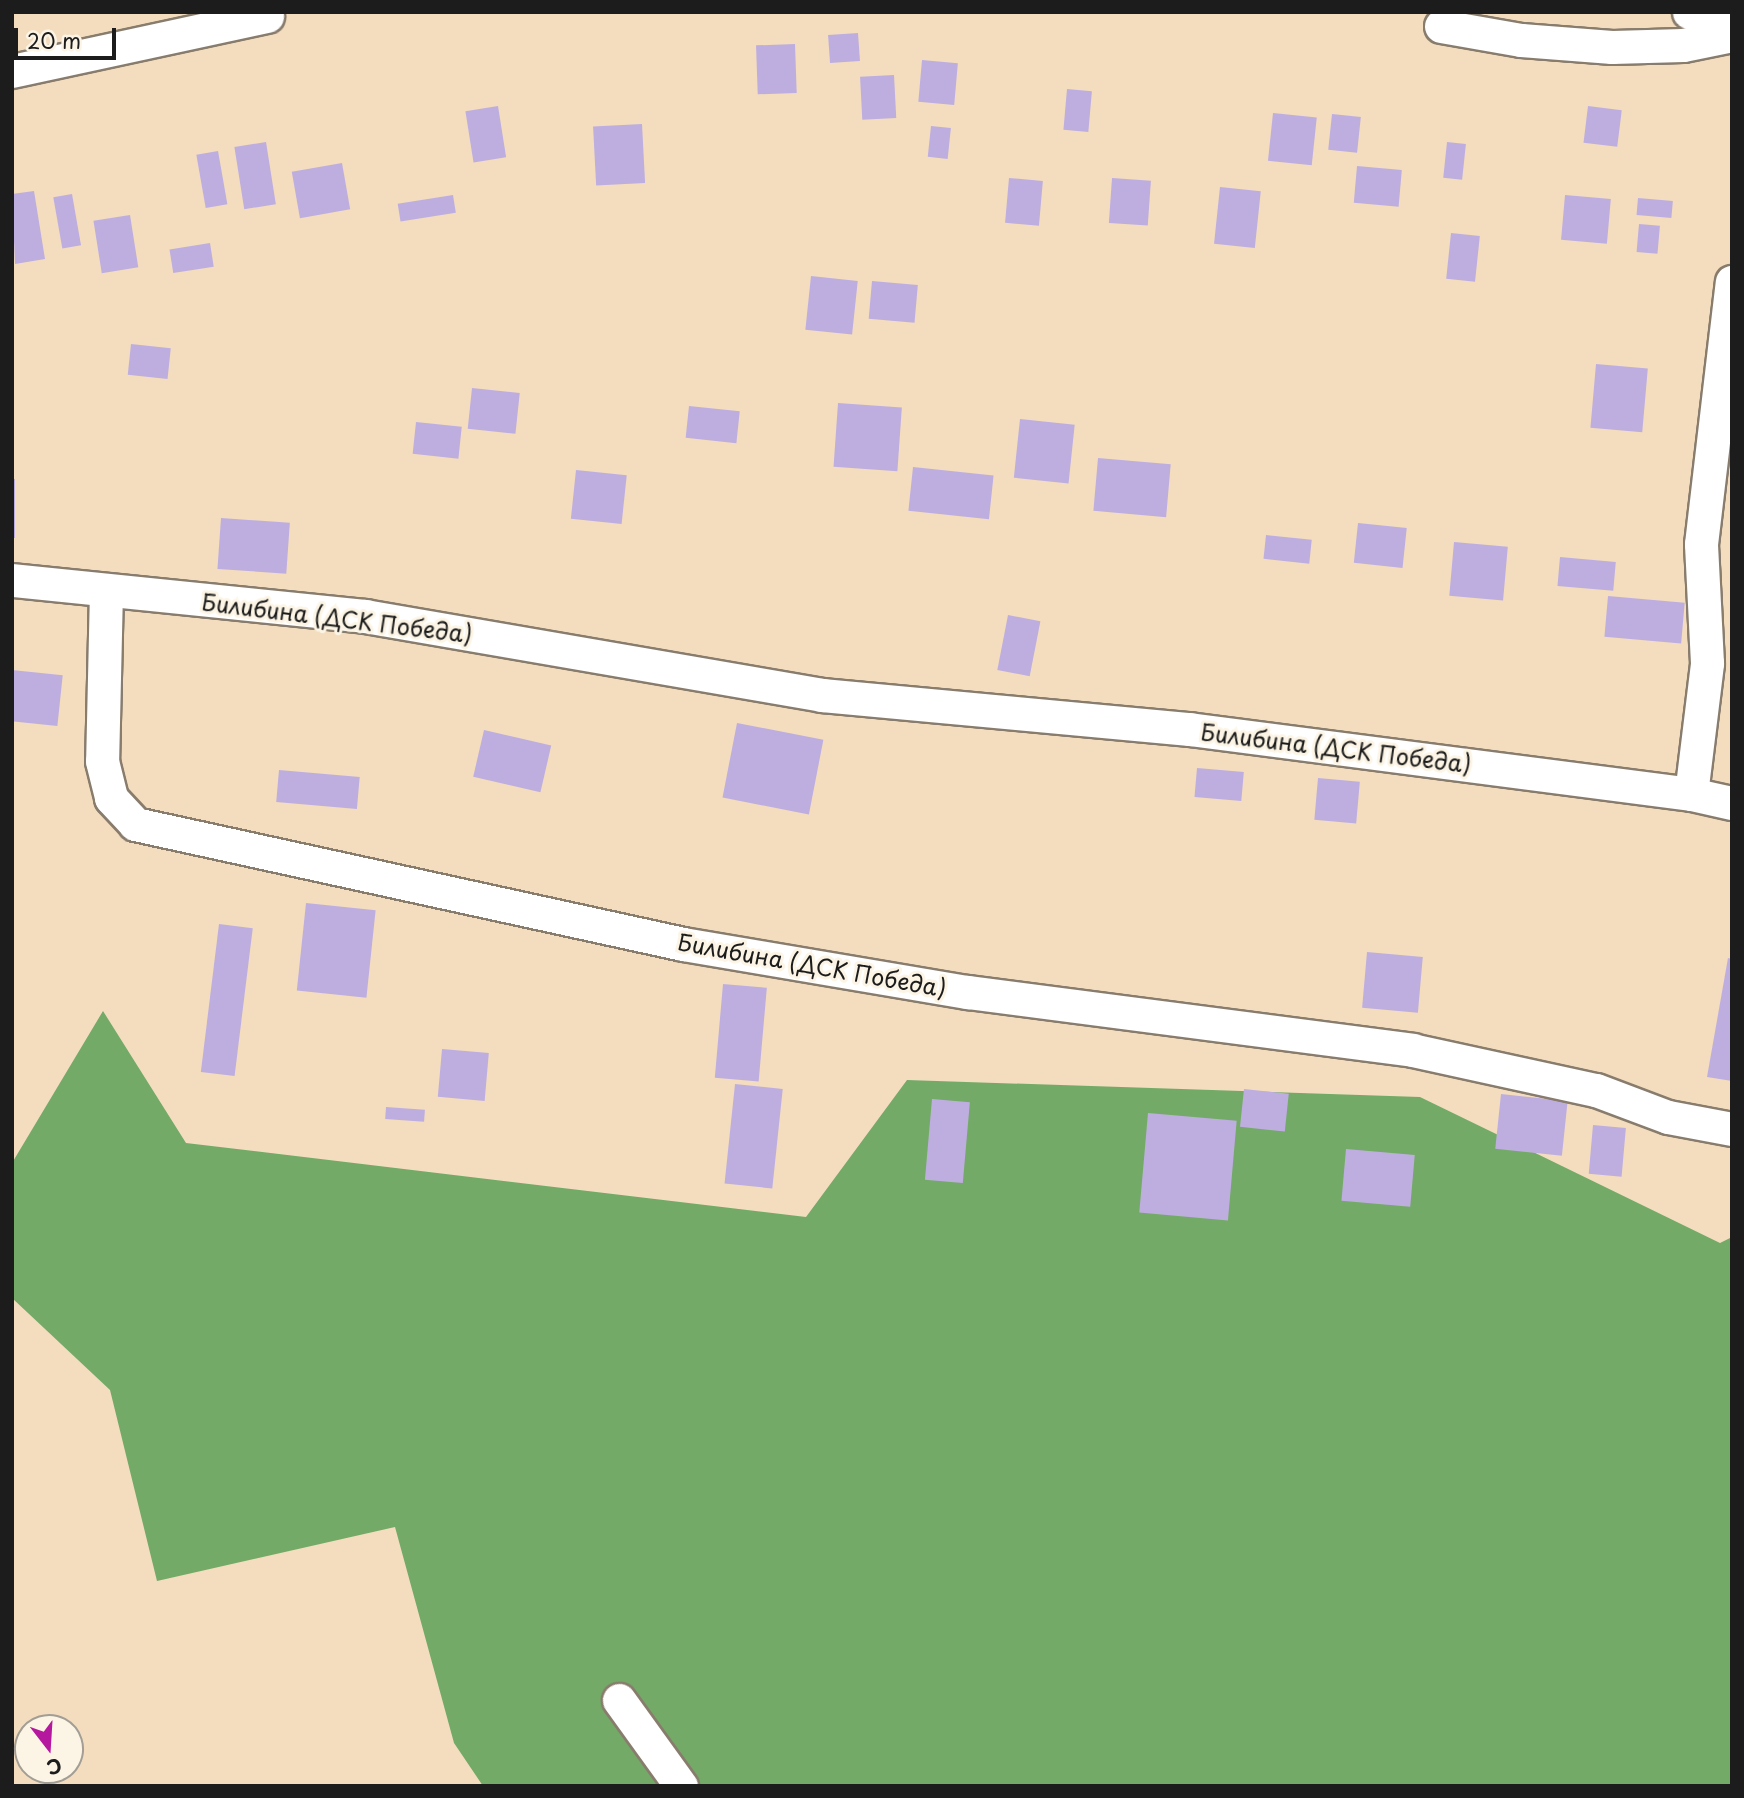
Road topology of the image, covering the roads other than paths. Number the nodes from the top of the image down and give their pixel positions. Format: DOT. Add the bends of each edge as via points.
graph roads {
  1 [pos="1689,12"];
  2 [pos="267,16"];
  3 [pos="1732,25"];
  4 [pos="1441,26"];
  5 [pos="1732,35"];
  6 [pos="12,71"];
  7 [pos="1732,282"];
  8 [pos="1728,338"];
  9 [pos="12,580"];
  10 [pos="106,590"];
  11 [pos="1691,794"];
  12 [pos="1732,803"];
  13 [pos="1732,1129"];
  14 [pos="619,1700"];
  15 [pos="681,1786"];
  1 -- 3 [label="street"];
  2 -- 6 [label="street"];
  4 -- 5 [label="street" via="1521,40 1612,47 1683,44"];
  7 -- 8 [label="street"];
  8 -- 11 [label="street" via="1701,544 1707,663"];
  9 -- 10 [label="street, Билибина (ДСК Победа)"];
  10 -- 11 [label="street, Билибина (ДСК Победа)" via="365,616 822,695 1189,729"];
  10 -- 13 [label="street, Билибина (ДСК Победа)" via="102,761 111,798 135,824 683,944 968,992 1412,1049 1596,1090 1668,1117"];
  11 -- 12 [label="street, Билибина (ДСК Победа)"];
  14 -- 15 [label="street"];
}
